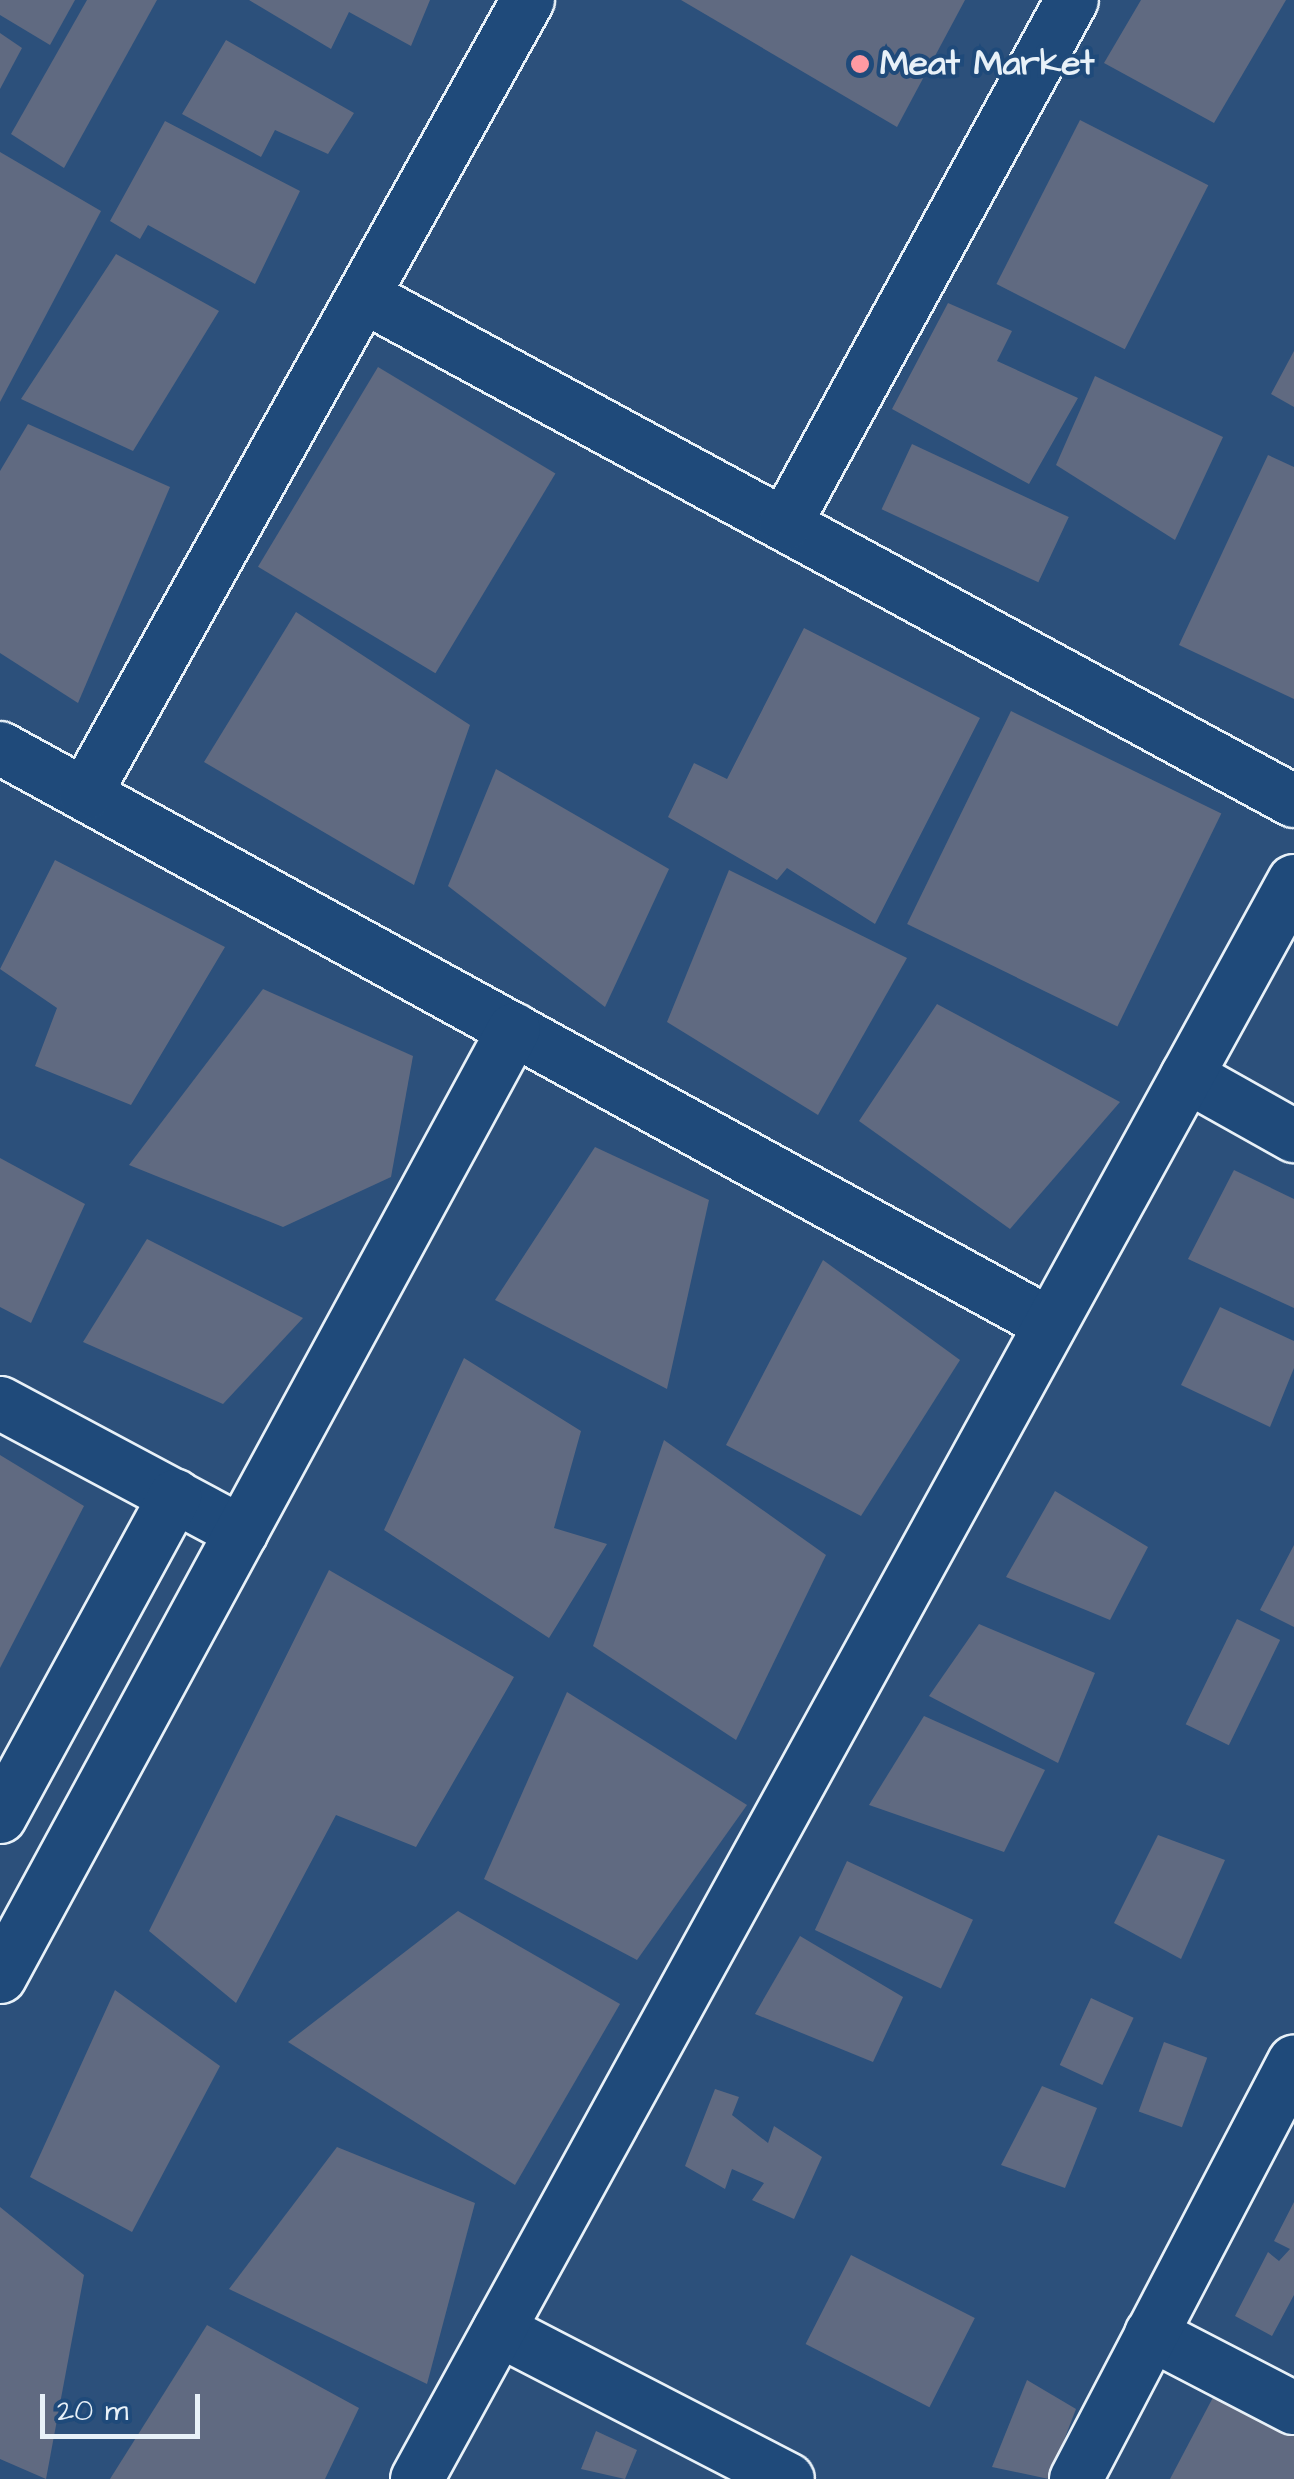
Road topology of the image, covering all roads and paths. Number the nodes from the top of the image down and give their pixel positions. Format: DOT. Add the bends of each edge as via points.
graph roads {
  1 [pos="528,0"];
  2 [pos="1072,0"];
  3 [pos="363,296"];
  4 [pos="784,524"];
  5 [pos="0,748"];
  6 [pos="85,794"];
  7 [pos="1294,801"];
  8 [pos="1294,881"];
  9 [pos="514,1030"];
  10 [pos="1187,1076"];
  11 [pos="1294,1136"];
  12 [pos="1050,1324"];
  13 [pos="0,1403"];
  14 [pos="175,1496"];
  15 [pos="242,1532"];
  16 [pos="0,1816"];
  17 [pos="0,1977"];
  18 [pos="1294,2062"];
  19 [pos="499,2330"];
  20 [pos="1152,2334"];
  21 [pos="1294,2408"];
  22 [pos="416,2479"];
  23 [pos="788,2479"];
  24 [pos="1076,2479"];
  1 -- 3 [label="street"];
  2 -- 4 [label="street"];
  3 -- 4 [label="street"];
  3 -- 6 [label="street"];
  4 -- 7 [label="street"];
  5 -- 6 [label="street"];
  6 -- 9 [label="street"];
  8 -- 10 [label="street"];
  9 -- 12 [label="street"];
  9 -- 15 [label="street"];
  10 -- 11 [label="street"];
  10 -- 12 [label="street"];
  12 -- 19 [label="street"];
  13 -- 14 [label="street"];
  14 -- 15 [label="street"];
  14 -- 16 [label="street"];
  15 -- 17 [label="street"];
  18 -- 20 [label="street"];
  19 -- 22 [label="street"];
  19 -- 23 [label="street"];
  20 -- 21 [label="street"];
  20 -- 24 [label="street"];
}
